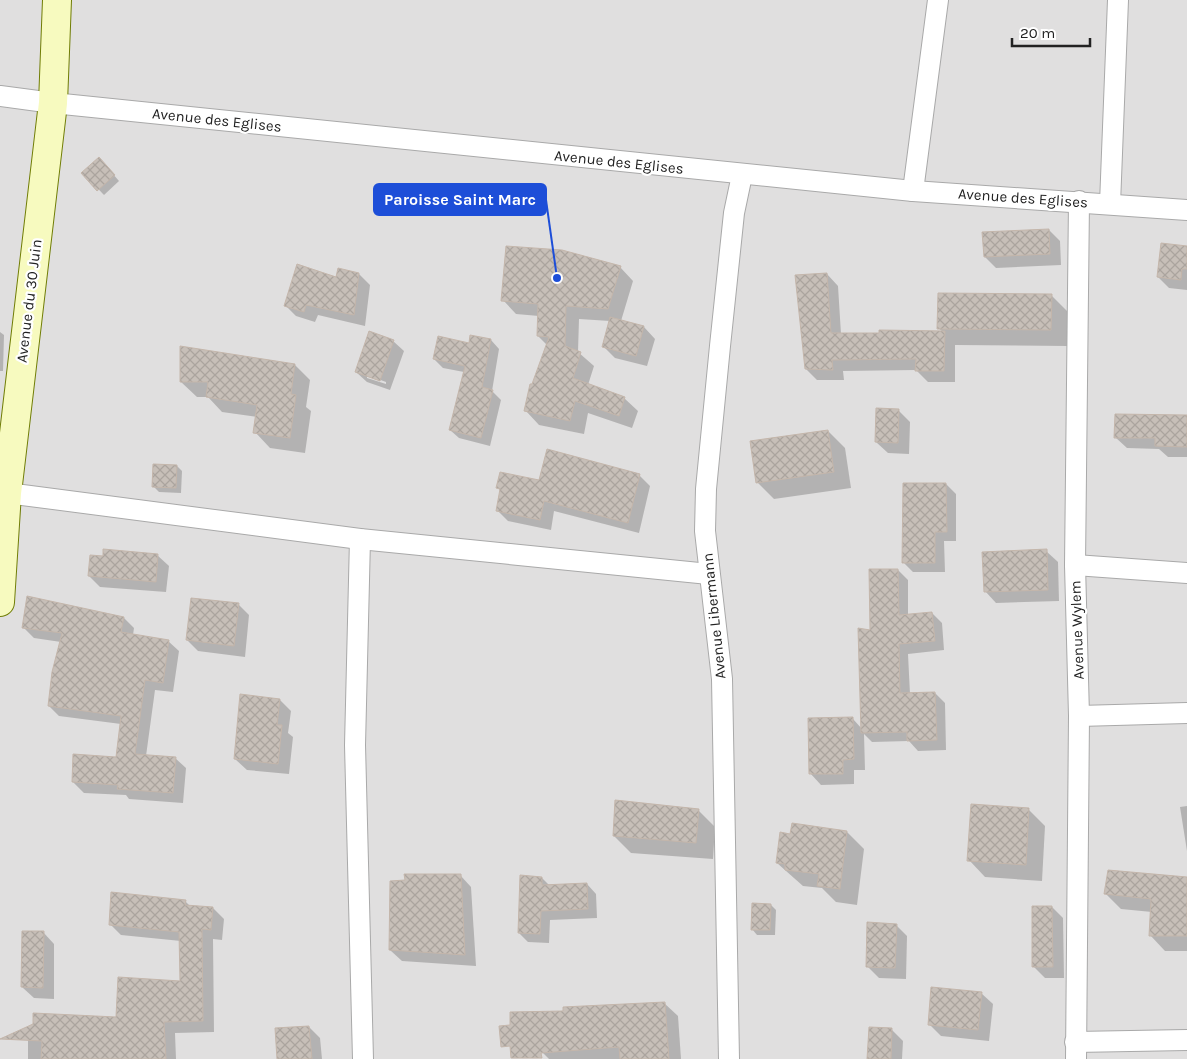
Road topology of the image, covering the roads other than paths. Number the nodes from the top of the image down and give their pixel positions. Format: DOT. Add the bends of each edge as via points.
graph roads {
  1 [pos="57,0"];
  2 [pos="938,0"];
  3 [pos="1118,0"];
  4 [pos="0,96"];
  5 [pos="53,103"];
  6 [pos="742,175"];
  7 [pos="913,191"];
  8 [pos="1079,201"];
  9 [pos="1110,204"];
  10 [pos="1187,210"];
  11 [pos="7,493"];
  12 [pos="360,539"];
  13 [pos="1075,565"];
  14 [pos="1187,573"];
  15 [pos="709,574"];
  16 [pos="0,602"];
  17 [pos="1187,713"];
  18 [pos="1079,716"];
  19 [pos="1187,1040"];
  20 [pos="1076,1050"];
  21 [pos="363,1059"];
  22 [pos="729,1059"];
  1 -- 5 [label="street, Avenue du 30 Juin"];
  2 -- 7 [label="street"];
  3 -- 9 [label="street"];
  4 -- 5 [label="street, Avenue des Eglises"];
  5 -- 6 [label="street, Avenue des Eglises"];
  5 -- 11 [label="street, Avenue du 30 Juin"];
  6 -- 7 [label="street, Avenue des Eglises"];
  6 -- 15 [label="street, Avenue Libermann" via="734,213 706,489"];
  7 -- 8 [label="street, Avenue des Eglises"];
  8 -- 9 [label="street, Avenue des Eglises"];
  8 -- 13 [label="street, Avenue Wylem"];
  9 -- 10 [label="street, Avenue des Eglises"];
  11 -- 12 [label="street"];
  11 -- 16 [label="street, Avenue du 30 Juin"];
  12 -- 15 [label="street"];
  12 -- 21 [label="street" via="355,745"];
  13 -- 14 [label="street"];
  13 -- 18 [label="street, Avenue Wylem"];
  15 -- 22 [label="street, Avenue Libermann" via="722,679"];
  17 -- 18 [label="street"];
  18 -- 20 [label="street, Avenue Wylem"];
  19 -- 20 [label="street"];
}
